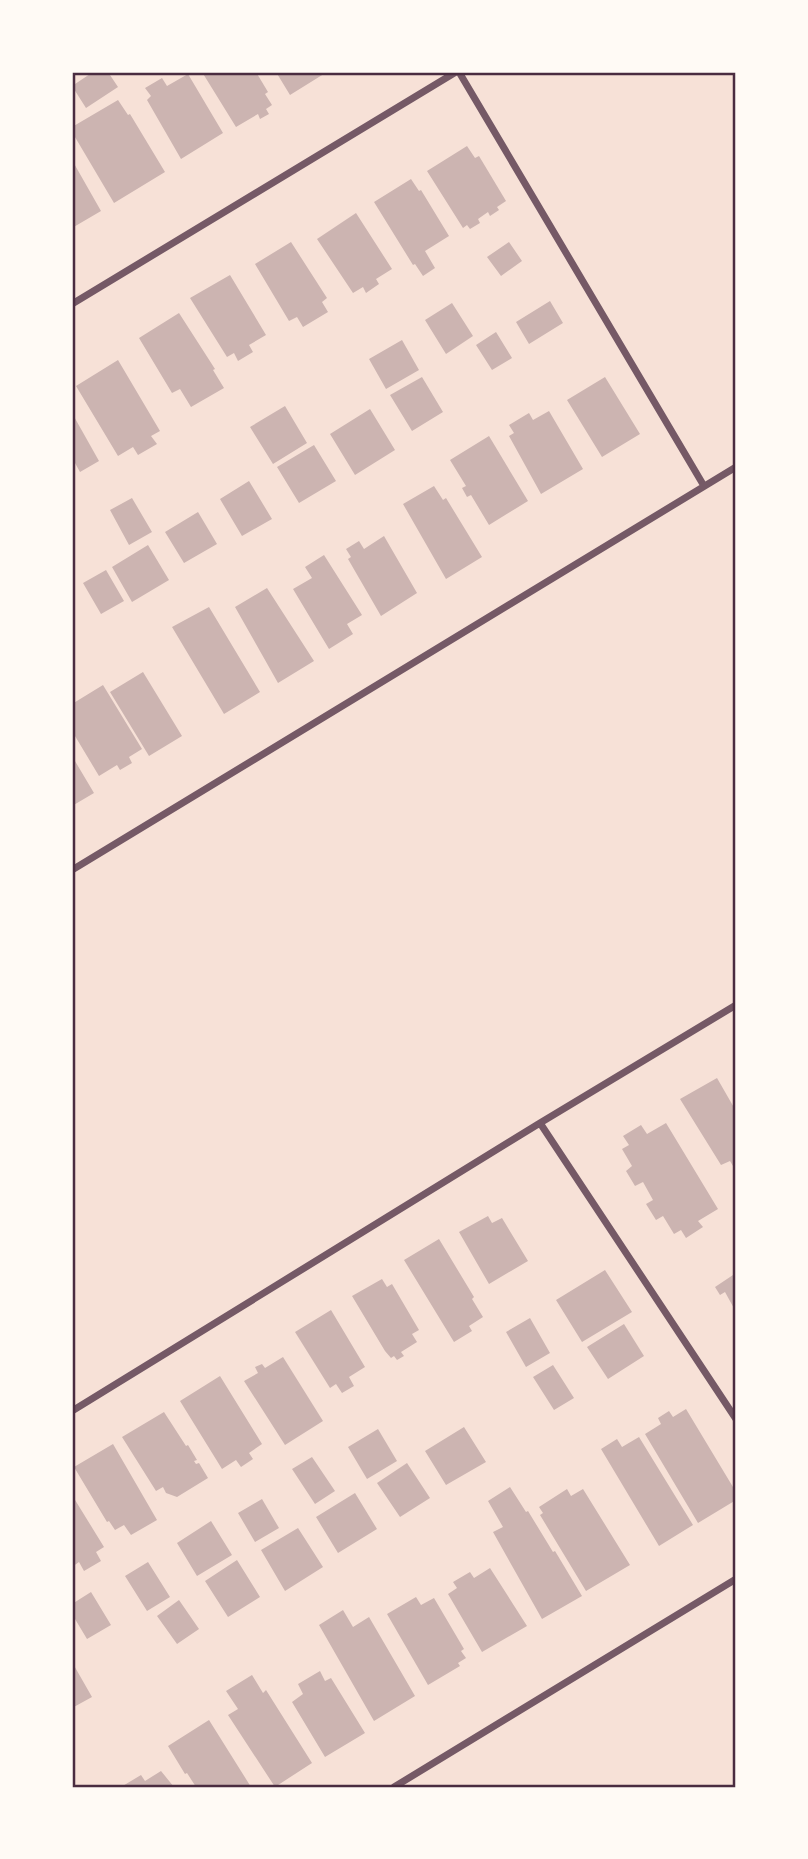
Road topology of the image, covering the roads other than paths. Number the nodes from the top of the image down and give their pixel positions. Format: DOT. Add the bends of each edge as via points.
graph roads {
  1 [pos="458,72"];
  2 [pos="72,304"];
  3 [pos="736,467"];
  4 [pos="704,486"];
  5 [pos="72,870"];
  6 [pos="736,1005"];
  7 [pos="540,1123"];
  8 [pos="72,1411"];
  9 [pos="736,1419"];
  10 [pos="736,1578"];
  11 [pos="394,1787"];
  1 -- 2 [label="street"];
  1 -- 4 [label="street"];
  3 -- 4 [label="street"];
  4 -- 5 [label="street"];
  6 -- 7 [label="street"];
  7 -- 8 [label="street"];
  7 -- 9 [label="street"];
  10 -- 11 [label="street"];
}
